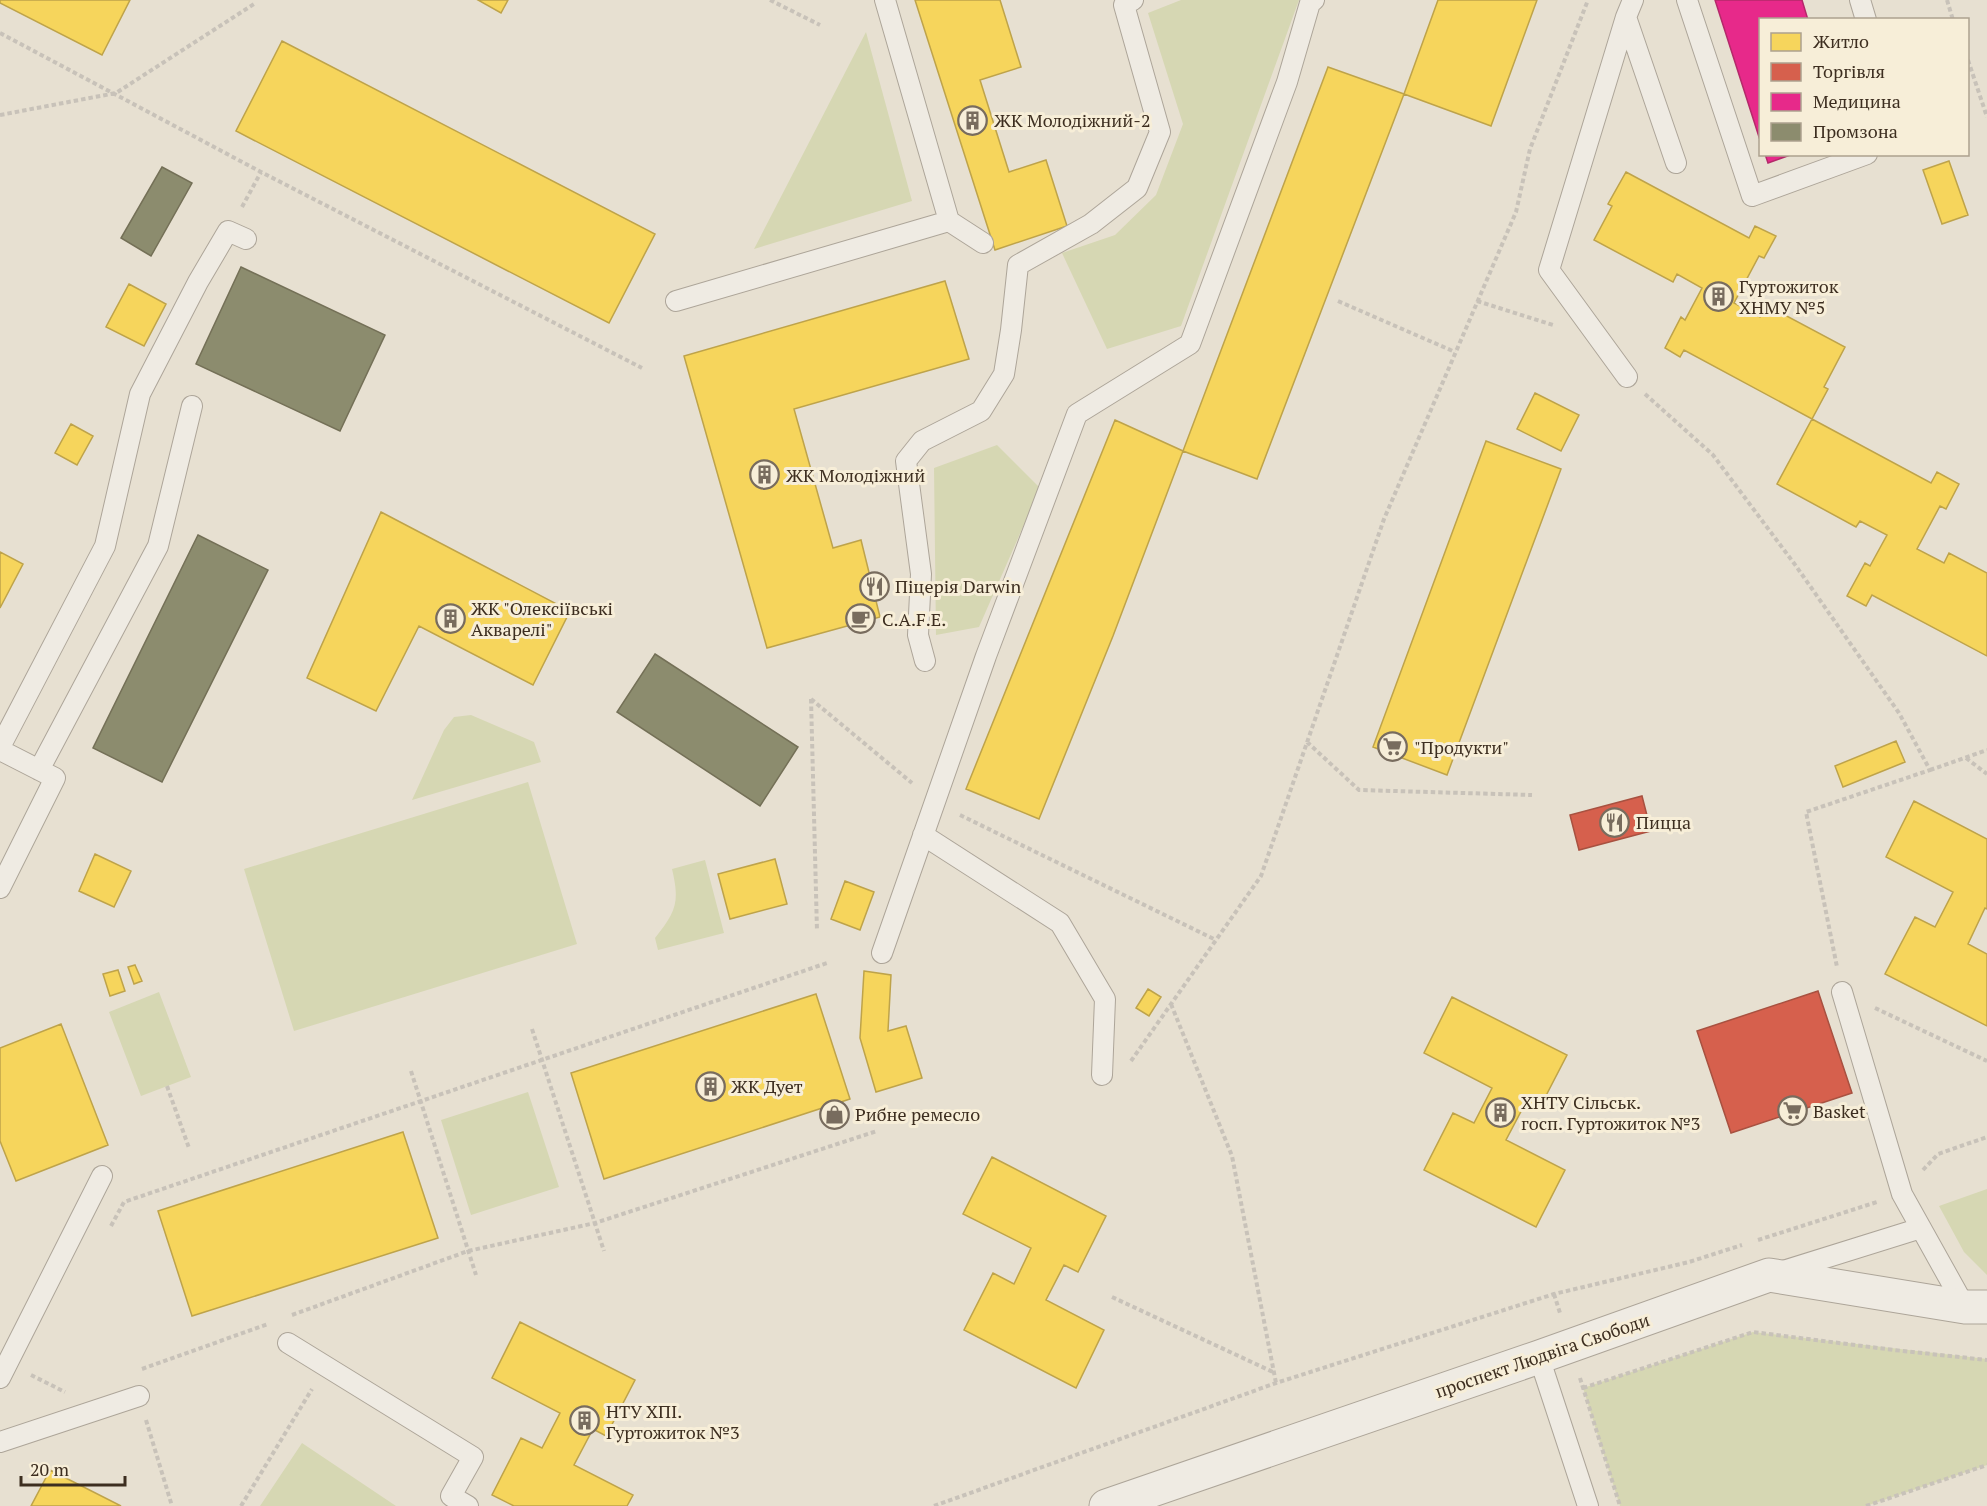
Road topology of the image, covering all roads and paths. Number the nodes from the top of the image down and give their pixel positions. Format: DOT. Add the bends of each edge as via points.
graph roads {
  1 [pos="770,0"];
  2 [pos="885,0"];
  3 [pos="1133,0"];
  4 [pos="1314,0"];
  5 [pos="1588,0"];
  6 [pos="1687,0"];
  7 [pos="1860,0"];
  8 [pos="1947,0"];
  9 [pos="254,4"];
  10 [pos="1629,9"];
  11 [pos="1865,18"];
  12 [pos="1952,18"];
  13 [pos="820,25"];
  14 [pos="0,33"];
  15 [pos="1969,63"];
  16 [pos="116,93"];
  17 [pos="0,115"];
  18 [pos="1987,117"];
  19 [pos="1862,156"];
  20 [pos="1676,163"];
  21 [pos="261,172"];
  22 [pos="948,221"];
  23 [pos="237,235"];
  24 [pos="983,243"];
  25 [pos="676,301"];
  26 [pos="1338,301"];
  27 [pos="1477,301"];
  28 [pos="1561,327"];
  29 [pos="1455,352"];
  30 [pos="642,368"];
  31 [pos="1627,377"];
  32 [pos="192,406"];
  33 [pos="926,661"];
  34 [pos="1307,742"];
  35 [pos="0,748"];
  36 [pos="1987,750"];
  37 [pos="1966,758"];
  38 [pos="39,770"];
  39 [pos="1930,770"];
  40 [pos="1987,774"];
  41 [pos="1532,795"];
  42 [pos="935,802"];
  43 [pos="923,835"];
  44 [pos="0,888"];
  45 [pos="817,931"];
  46 [pos="1216,940"];
  47 [pos="882,953"];
  48 [pos="827,963"];
  49 [pos="1842,992"];
  50 [pos="1171,1004"];
  51 [pos="532,1029"];
  52 [pos="542,1060"];
  53 [pos="1987,1061"];
  54 [pos="1130,1062"];
  55 [pos="411,1071"];
  56 [pos="1102,1076"];
  57 [pos="167,1086"];
  58 [pos="421,1101"];
  59 [pos="877,1131"];
  60 [pos="1987,1137"];
  61 [pos="189,1148"];
  62 [pos="102,1176"];
  63 [pos="1902,1194"];
  64 [pos="595,1223"];
  65 [pos="1921,1228"];
  66 [pos="107,1232"];
  67 [pos="1756,1241"];
  68 [pos="1745,1244"];
  69 [pos="468,1251"];
  70 [pos="604,1251"];
  71 [pos="476,1275"];
  72 [pos="1769,1275"];
  73 [pos="1112,1297"];
  74 [pos="1976,1307"];
  75 [pos="291,1315"];
  76 [pos="269,1323"];
  77 [pos="288,1343"];
  78 [pos="1539,1357"];
  79 [pos="1987,1360"];
  80 [pos="326,1366"];
  81 [pos="137,1371"];
  82 [pos="1274,1372"];
  83 [pos="28,1373"];
  84 [pos="0,1378"];
  85 [pos="1276,1383"];
  86 [pos="70,1395"];
  87 [pos="139,1396"];
  88 [pos="0,1442"];
  89 [pos="1987,1465"];
  90 [pos="172,1506"];
  91 [pos="241,1506"];
  92 [pos="468,1506"];
  93 [pos="933,1506"];
  94 [pos="1106,1506"];
  95 [pos="1588,1506"];
  96 [pos="1620,1506"];
  97 [pos="1866,1506"];
  1 -- 13 [label="path"];
  2 -- 22 [label="lane"];
  3 -- 33 [label="lane" via="1124,4 1160,132 1137,188 1091,224 1016,264 1004,374 981,411 922,441 906,461 921,574 918,635"];
  4 -- 42 [label="lane" via="1190,344 1077,414"];
  5 -- 27 [label="path" via="1530,149 1516,212"];
  6 -- 19 [label="lane" via="1752,196"];
  7 -- 11 [label="lane"];
  8 -- 12 [label="path"];
  9 -- 16 [label="path"];
  10 -- 20 [label="lane"];
  10 -- 31 [label="lane" via="1549,270"];
  14 -- 16 [label="path"];
  15 -- 18 [label="path"];
  16 -- 17 [label="path"];
  16 -- 21 [label="path"];
  21 -- 23 [label="path"];
  21 -- 30 [label="path"];
  22 -- 24 [label="lane"];
  22 -- 25 [label="lane"];
  23 -- 35 [label="lane" via="198,282 140,394 105,546"];
  26 -- 29 [label="path"];
  27 -- 28 [label="path"];
  27 -- 29 [label="path"];
  29 -- 34 [label="path" via="1384,519"];
  31 -- 39 [label="path" via="1713,455 1899,713"];
  32 -- 38 [label="lane" via="158,546"];
  34 -- 41 [label="path" via="1359,790"];
  34 -- 46 [label="path" via="1261,876"];
  35 -- 38 [label="lane"];
  36 -- 37 [label="path"];
  37 -- 39 [label="path"];
  37 -- 40 [label="path"];
  38 -- 44 [label="lane" via="55,778"];
  39 -- 49 [label="path" via="1806,812"];
  42 -- 43 [label="lane"];
  42 -- 45 [label="path" via="811,699"];
  42 -- 46 [label="path"];
  43 -- 47 [label="lane"];
  43 -- 56 [label="lane" via="1060,922 1105,999"];
  46 -- 50 [label="path"];
  48 -- 52 [label="path"];
  49 -- 53 [label="path"];
  49 -- 63 [label="lane"];
  50 -- 54 [label="path"];
  50 -- 82 [label="path" via="1232,1156"];
  51 -- 52 [label="path"];
  52 -- 58 [label="path"];
  52 -- 64 [label="path"];
  55 -- 58 [label="path"];
  57 -- 61 [label="path"];
  58 -- 66 [label="path" via="124,1202"];
  58 -- 69 [label="path"];
  59 -- 64 [label="path"];
  60 -- 63 [label="path" via="1938,1154"];
  62 -- 84 [label="lane"];
  63 -- 65 [label="lane"];
  63 -- 67 [label="path"];
  64 -- 69 [label="path"];
  64 -- 70 [label="path"];
  65 -- 72 [label="lane"];
  65 -- 74 [label="lane"];
  68 -- 85 [label="path" via="1689,1262 1554,1294"];
  69 -- 71 [label="path"];
  69 -- 75 [label="path"];
  72 -- 74 [label="street, проспект Людвіга Свободи"];
  72 -- 78 [label="street, проспект Людвіга Свободи"];
  73 -- 82 [label="path"];
  76 -- 81 [label="path"];
  77 -- 80 [label="lane"];
  78 -- 94 [label="street, проспект Людвіга Свободи"];
  78 -- 95 [label="lane"];
  79 -- 96 [label="path" via="1753,1332 1583,1388"];
  80 -- 91 [label="path"];
  80 -- 92 [label="lane" via="473,1457 451,1496"];
  82 -- 85 [label="path"];
  83 -- 86 [label="path"];
  85 -- 93 [label="path"];
  87 -- 88 [label="lane"];
  87 -- 90 [label="path"];
  89 -- 97 [label="path"];
}
